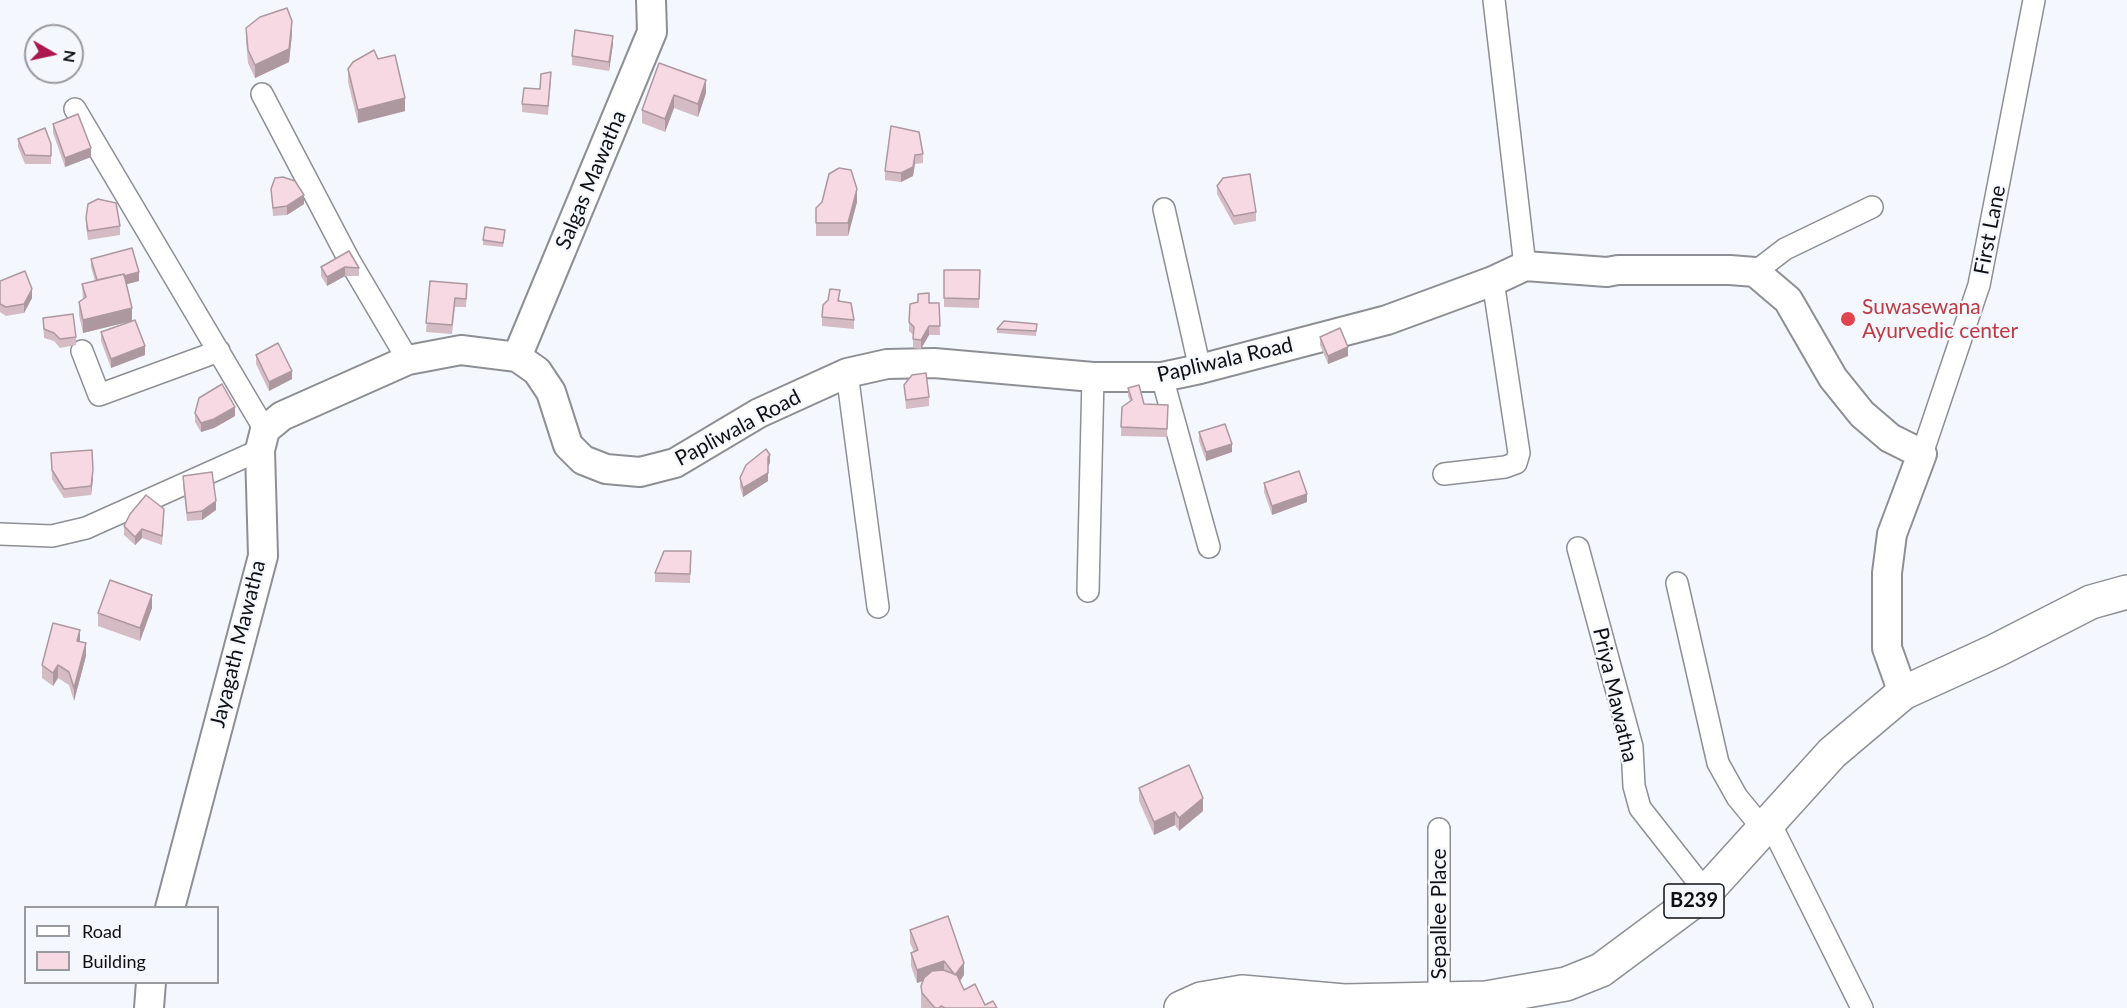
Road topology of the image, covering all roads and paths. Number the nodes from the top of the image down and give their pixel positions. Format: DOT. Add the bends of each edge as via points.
graph roads {
  1 [pos="651,0"];
  2 [pos="1494,0"];
  3 [pos="2034,0"];
  4 [pos="262,94"];
  5 [pos="75,109"];
  6 [pos="1872,207"];
  7 [pos="1164,209"];
  8 [pos="1525,266"];
  9 [pos="1755,272"];
  10 [pos="1493,281"];
  11 [pos="82,351"];
  12 [pos="219,351"];
  13 [pos="517,357"];
  14 [pos="408,360"];
  15 [pos="1200,369"];
  16 [pos="847,373"];
  17 [pos="1093,377"];
  18 [pos="1162,377"];
  19 [pos="263,440"];
  20 [pos="1922,454"];
  21 [pos="1444,474"];
  22 [pos="0,534"];
  23 [pos="1209,547"];
  24 [pos="1578,549"];
  25 [pos="1677,583"];
  26 [pos="1088,591"];
  27 [pos="2127,592"];
  28 [pos="878,607"];
  29 [pos="1903,693"];
  30 [pos="1767,827"];
  31 [pos="1439,829"];
  32 [pos="1707,891"];
  33 [pos="171,906"];
  34 [pos="151,984"];
  35 [pos="1439,999"];
  36 [pos="1488,1003"];
  37 [pos="148,1008"];
  38 [pos="1181,1008"];
  39 [pos="1862,1008"];
  1 -- 13 [label="street, Salgas Mawatha" via="652,32"];
  2 -- 8 [label="street"];
  3 -- 20 [label="street, First Lane" via="1980,285"];
  4 -- 14 [label="street"];
  5 -- 12 [label="street"];
  6 -- 9 [label="street" via="1785,249"];
  7 -- 15 [label="street"];
  8 -- 9 [label="street, Papliwala Road" via="1608,272"];
  8 -- 10 [label="street, Papliwala Road"];
  9 -- 20 [label="street" via="1788,300 1833,378 1862,414 1890,438"];
  10 -- 15 [label="street, Papliwala Road" via="1387,320"];
  10 -- 21 [label="street" via="1519,453 1516,462 1505,467"];
  11 -- 12 [label="street" via="99,395"];
  12 -- 19 [label="street"];
  13 -- 14 [label="street" via="461,350"];
  13 -- 16 [label="street, Papliwala Road" via="537,371 551,392 568,445 583,460 606,469 640,472 675,464 759,413"];
  14 -- 19 [label="street" via="282,416"];
  15 -- 18 [label="street, Papliwala Road"];
  16 -- 17 [label="street, Papliwala Road" via="888,364 934,363"];
  16 -- 28 [label="street"];
  17 -- 18 [label="street, Papliwala Road"];
  17 -- 26 [label="street"];
  18 -- 23 [label="street"];
  19 -- 22 [label="street" via="86,528 52,536"];
  19 -- 33 [label="street, Jayagath Mawatha" via="262,556"];
  20 -- 29 [label="street" via="1892,534 1887,573 1887,648"];
  24 -- 32 [label="street, Priya Mawatha" via="1632,747 1634,786 1640,808"];
  25 -- 30 [label="street" via="1718,763 1737,797"];
  27 -- 29 [label="main road, B239" via="2091,602"];
  29 -- 30 [label="main road, B239" via="1832,753"];
  30 -- 32 [label="main road, B239"];
  30 -- 39 [label="street"];
  31 -- 35 [label="street, Sepallee Place"];
  32 -- 36 [label="main road, B239" via="1600,970 1566,984"];
  34 -- 37 [label="street"];
  35 -- 36 [label="main road, B239"];
  35 -- 38 [label="main road, B239" via="1344,1001 1242,992 1201,999"];
}
